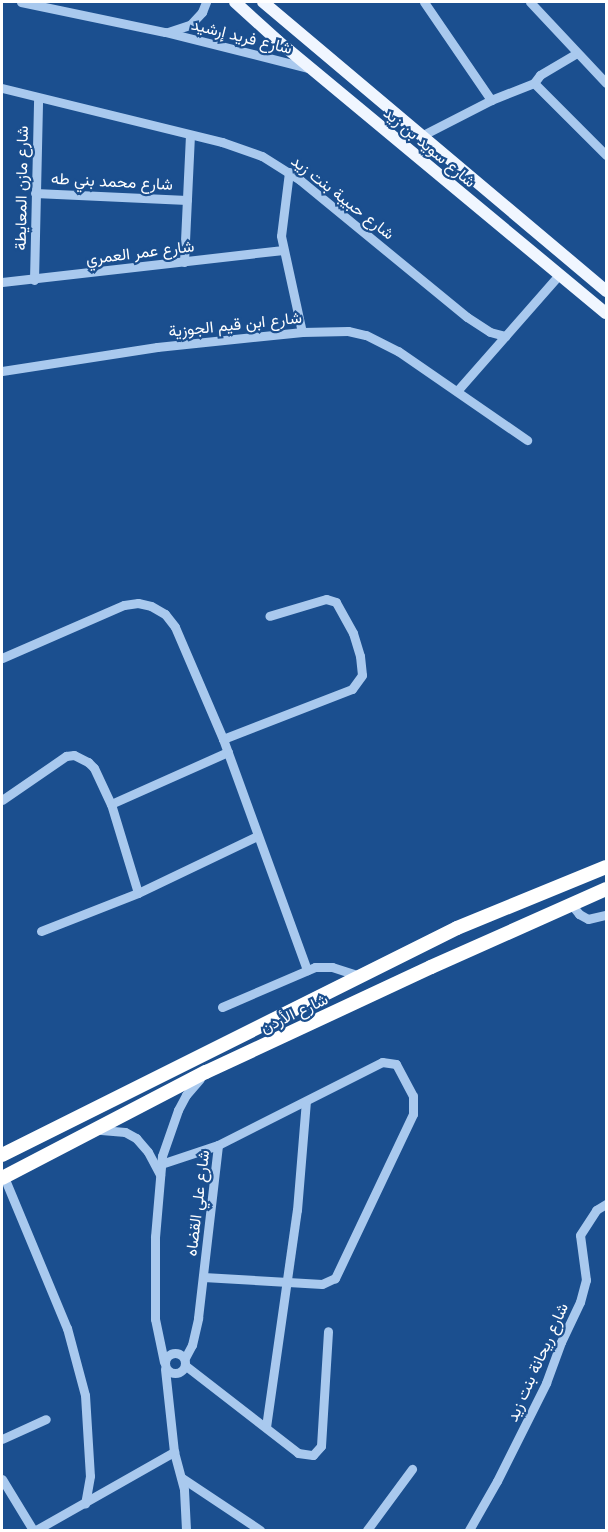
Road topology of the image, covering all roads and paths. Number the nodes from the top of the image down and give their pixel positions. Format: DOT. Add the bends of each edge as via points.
graph roads {
  1 [pos="21,2"];
  2 [pos="206,2"];
  3 [pos="235,2"];
  4 [pos="262,2"];
  5 [pos="424,2"];
  6 [pos="530,2"];
  7 [pos="53,5"];
  8 [pos="165,32"];
  9 [pos="577,53"];
  10 [pos="311,69"];
  11 [pos="534,83"];
  12 [pos="606,83"];
  13 [pos="2,88"];
  14 [pos="38,98"];
  15 [pos="491,100"];
  16 [pos="190,136"];
  17 [pos="421,136"];
  18 [pos="606,155"];
  19 [pos="289,172"];
  20 [pos="35,193"];
  21 [pos="187,200"];
  22 [pos="283,250"];
  23 [pos="184,262"];
  24 [pos="558,276"];
  25 [pos="34,280"];
  26 [pos="2,282"];
  27 [pos="606,291"];
  28 [pos="606,313"];
  29 [pos="302,332"];
  30 [pos="505,336"];
  31 [pos="2,371"];
  32 [pos="457,391"];
  33 [pos="527,440"];
  34 [pos="269,616"];
  35 [pos="2,658"];
  36 [pos="223,739"];
  37 [pos="228,752"];
  38 [pos="2,800"];
  39 [pos="111,804"];
  40 [pos="257,836"];
  41 [pos="606,867"];
  42 [pos="606,889"];
  43 [pos="138,893"];
  44 [pos="571,904"];
  45 [pos="606,915"];
  46 [pos="41,931"];
  47 [pos="307,970"];
  48 [pos="359,976"];
  49 [pos="222,1006"];
  50 [pos="206,1072"];
  51 [pos="306,1101"];
  52 [pos="97,1130"];
  53 [pos="218,1145"];
  54 [pos="2,1155"];
  55 [pos="159,1168"];
  56 [pos="3,1177"];
  57 [pos="606,1204"];
  58 [pos="204,1277"];
  59 [pos="286,1284"];
  60 [pos="328,1331"];
  61 [pos="185,1362"];
  62 [pos="164,1365"];
  63 [pos="46,1419"];
  64 [pos="266,1427"];
  65 [pos="2,1439"];
  66 [pos="174,1452"];
  67 [pos="412,1469"];
  68 [pos="182,1478"];
  69 [pos="2,1479"];
  70 [pos="85,1504"];
  71 [pos="35,1530"];
  72 [pos="186,1530"];
  73 [pos="260,1530"];
  74 [pos="367,1530"];
  75 [pos="469,1530"];
  1 -- 7 [label="street, شارع فريد إرشيد"];
  2 -- 8 [label="street, شارع فريد إرشيد" via="190,25"];
  3 -- 10 [label="main road, شارع سويد بن زيد"];
  4 -- 17 [label="main road, شارع سويد بن زيد"];
  5 -- 15 [label="street"];
  6 -- 9 [label="street"];
  7 -- 8 [label="street, شارع فريد إرشيد"];
  8 -- 10 [label="street, شارع فريد إرشيد"];
  9 -- 11 [label="street" via="540,75"];
  9 -- 12 [label="street"];
  10 -- 24 [label="main road, شارع سويد بن زيد"];
  11 -- 15 [label="street"];
  11 -- 18 [label="street"];
  13 -- 14 [label="street, شارع حبيبة بنت زيد"];
  14 -- 16 [label="street, شارع حبيبة بنت زيد"];
  14 -- 20 [label="street, شارع مازن المعايطة"];
  15 -- 17 [label="street"];
  16 -- 19 [label="street, شارع حبيبة بنت زيد" via="252,151"];
  16 -- 21 [label="street"];
  17 -- 27 [label="main road, شارع سويد بن زيد"];
  19 -- 22 [label="street" via="283,210"];
  19 -- 30 [label="street, شارع حبيبة بنت زيد" via="467,317 490,332"];
  20 -- 21 [label="street, شارع محمد بني طه"];
  20 -- 25 [label="street, شارع مازن المعايطة"];
  21 -- 23 [label="street"];
  22 -- 23 [label="street, شارع عمر العمري"];
  22 -- 29 [label="street"];
  23 -- 25 [label="street, شارع عمر العمري"];
  24 -- 28 [label="main road, شارع سويد بن زيد"];
  24 -- 30 [label="street"];
  25 -- 26 [label="street, شارع عمر العمري"];
  29 -- 31 [label="street, شارع ابن قيم الجوزية" via="111,352"];
  29 -- 32 [label="street, شارع ابن قيم الجوزية" via="348,331 366,335 398,351"];
  30 -- 32 [label="street"];
  32 -- 33 [label="street, شارع ابن قيم الجوزية"];
  34 -- 36 [label="street" via="326,599 336,602 353,633 362,675 352,689"];
  35 -- 36 [label="street" via="124,605 151,606 176,627"];
  36 -- 37 [label="street"];
  37 -- 39 [label="street"];
  37 -- 40 [label="street"];
  38 -- 39 [label="street" via="66,756 75,755 94,768"];
  39 -- 43 [label="street"];
  40 -- 43 [label="street"];
  40 -- 47 [label="street"];
  41 -- 48 [label="highway, شارع الأردن" via="457,928"];
  42 -- 44 [label="highway, شارع الأردن"];
  43 -- 46 [label="street"];
  44 -- 45 [label="street" via="588,919"];
  44 -- 50 [label="highway, شارع الأردن"];
  47 -- 48 [label="street" via="323,966"];
  47 -- 49 [label="street"];
  48 -- 54 [label="highway, شارع الأردن"];
  50 -- 52 [label="highway, شارع الأردن"];
  50 -- 55 [label="street" via="178,1110"];
  51 -- 53 [label="street, شارع علي القضاه"];
  51 -- 59 [label="street"];
  51 -- 59 [label="street, شارع علي القضاه" via="382,1062 391,1062 400,1069 413,1096 414,1114 338,1273 322,1284"];
  52 -- 55 [label="street" via="125,1132 136,1138"];
  52 -- 56 [label="highway, شارع الأردن"];
  53 -- 55 [label="street"];
  53 -- 58 [label="street, شارع علي القضاه"];
  55 -- 62 [label="street" via="155,1319"];
  56 -- 70 [label="street" via="67,1328 82,1385 90,1476"];
  57 -- 75 [label="street, شارع ريحانة بنت زيد" via="597,1210 580,1235 586,1280 546,1383"];
  58 -- 59 [label="street"];
  58 -- 61 [label="street, شارع علي القضاه" via="195,1335"];
  59 -- 64 [label="street"];
  60 -- 64 [label="street" via="321,1446 313,1455 298,1453"];
  61 -- 62 [label="street" via="175,1354"];
  61 -- 62 [label="street" via="176,1373"];
  61 -- 64 [label="street"];
  62 -- 66 [label="street"];
  63 -- 65 [label="street"];
  66 -- 68 [label="street"];
  66 -- 70 [label="street"];
  67 -- 74 [label="street"];
  68 -- 72 [label="street"];
  68 -- 73 [label="street"];
  69 -- 71 [label="street"];
  70 -- 71 [label="street"];
}
